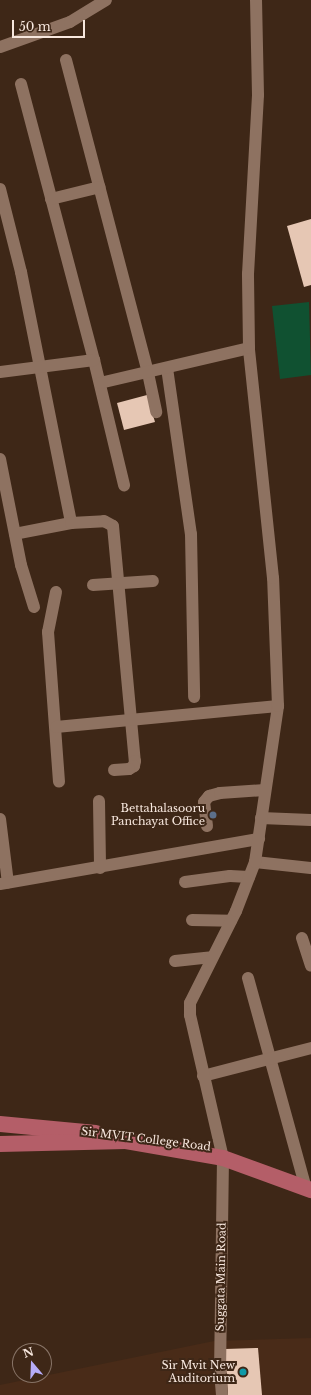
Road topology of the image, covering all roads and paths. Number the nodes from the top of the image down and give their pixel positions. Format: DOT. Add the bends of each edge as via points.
graph roads {
  1 [pos="106,0"];
  2 [pos="256,0"];
  3 [pos="0,47"];
  4 [pos="66,60"];
  5 [pos="20,84"];
  6 [pos="100,187"];
  7 [pos="0,189"];
  8 [pos="51,200"];
  9 [pos="249,348"];
  10 [pos="94,360"];
  11 [pos="41,367"];
  12 [pos="167,368"];
  13 [pos="0,372"];
  14 [pos="148,373"];
  15 [pos="100,383"];
  16 [pos="156,412"];
  17 [pos="0,460"];
  18 [pos="124,485"];
  19 [pos="71,523"];
  20 [pos="15,534"];
  21 [pos="152,581"];
  22 [pos="119,583"];
  23 [pos="93,585"];
  24 [pos="56,592"];
  25 [pos="34,606"];
  26 [pos="194,697"];
  27 [pos="278,706"];
  28 [pos="131,720"];
  29 [pos="56,727"];
  30 [pos="114,770"];
  31 [pos="59,782"];
  32 [pos="265,790"];
  33 [pos="99,801"];
  34 [pos="261,818"];
  35 [pos="0,819"];
  36 [pos="311,820"];
  37 [pos="207,826"];
  38 [pos="259,839"];
  39 [pos="255,862"];
  40 [pos="100,868"];
  41 [pos="311,868"];
  42 [pos="249,877"];
  43 [pos="185,882"];
  44 [pos="4,883"];
  45 [pos="192,920"];
  46 [pos="231,921"];
  47 [pos="302,938"];
  48 [pos="212,957"];
  49 [pos="175,961"];
  50 [pos="311,966"];
  51 [pos="248,978"];
  52 [pos="311,1048"];
  53 [pos="269,1061"];
  54 [pos="203,1076"];
  55 [pos="0,1124"];
  56 [pos="0,1144"];
  57 [pos="222,1153"];
  58 [pos="308,1183"];
  59 [pos="222,1395"];
  1 -- 3 [label="street" via="70,22"];
  2 -- 9 [label="street, Suggata Main Road" via="258,95 248,274"];
  4 -- 6 [label="street"];
  5 -- 8 [label="street"];
  6 -- 8 [label="street"];
  6 -- 14 [label="street"];
  7 -- 11 [label="street"];
  8 -- 10 [label="street"];
  9 -- 12 [label="street"];
  9 -- 27 [label="street, Suggata Main Road" via="274,578"];
  10 -- 11 [label="street"];
  10 -- 15 [label="street"];
  11 -- 13 [label="street"];
  11 -- 19 [label="street"];
  12 -- 14 [label="street"];
  12 -- 26 [label="street" via="191,534"];
  14 -- 15 [label="street"];
  14 -- 16 [label="street"];
  15 -- 18 [label="street"];
  17 -- 20 [label="street"];
  19 -- 20 [label="street"];
  19 -- 22 [label="street" via="110,522 113,526"];
  20 -- 25 [label="street" via="20,565"];
  21 -- 22 [label="street"];
  22 -- 23 [label="street"];
  22 -- 28 [label="street"];
  24 -- 29 [label="street" via="48,632"];
  27 -- 28 [label="street"];
  27 -- 32 [label="street, Suggata Main Road"];
  28 -- 29 [label="street"];
  28 -- 30 [label="street" via="134,766"];
  29 -- 31 [label="street"];
  32 -- 34 [label="street, Suggata Main Road"];
  32 -- 37 [label="street" via="209,796 204,802"];
  33 -- 40 [label="street"];
  34 -- 36 [label="street"];
  34 -- 38 [label="street, Suggata Main Road"];
  35 -- 44 [label="street"];
  38 -- 39 [label="street, Suggata Main Road"];
  38 -- 40 [label="street"];
  39 -- 41 [label="street"];
  39 -- 42 [label="street, Suggata Main Road"];
  40 -- 44 [label="street"];
  42 -- 43 [label="street" via="230,876"];
  42 -- 46 [label="street, Suggata Main Road"];
  45 -- 46 [label="street"];
  46 -- 48 [label="street, Suggata Main Road"];
  47 -- 50 [label="street"];
  48 -- 49 [label="street"];
  48 -- 54 [label="street, Suggata Main Road" via="190,1003 190,1015"];
  51 -- 53 [label="street"];
  52 -- 53 [label="street"];
  53 -- 54 [label="street"];
  53 -- 58 [label="street"];
  54 -- 57 [label="street, Suggata Main Road"];
  55 -- 57 [label="main road, Sir MVIT College Road" via="163,1139"];
  56 -- 57 [label="main road, Sir MVIT College Road" via="126,1141"];
  57 -- 58 [label="main road, Sir MVIT College Road"];
  57 -- 59 [label="street, Suggata Main Road"];
}
